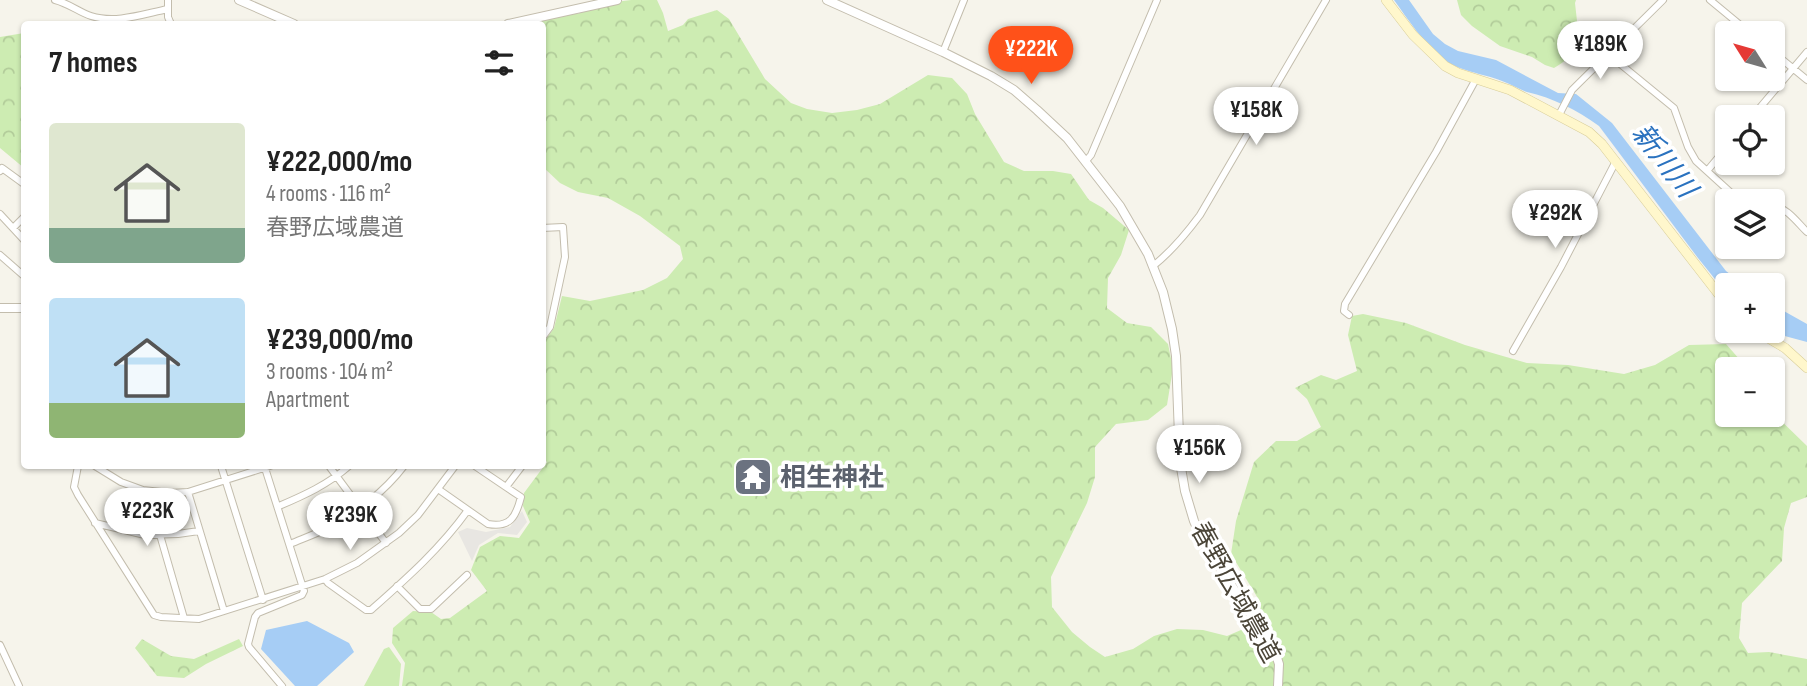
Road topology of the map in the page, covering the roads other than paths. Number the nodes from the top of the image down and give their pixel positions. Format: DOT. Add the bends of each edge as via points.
graph roads {
  1 [pos="55,0"];
  2 [pos="168,0"];
  3 [pos="239,0"];
  4 [pos="617,0"];
  5 [pos="827,0"];
  6 [pos="964,0"];
  7 [pos="1157,0"];
  8 [pos="1326,0"];
  9 [pos="1386,0"];
  10 [pos="1663,0"];
  11 [pos="1710,0"];
  12 [pos="600,2"];
  13 [pos="167,9"];
  14 [pos="170,21"];
  15 [pos="287,21"];
  16 [pos="521,21"];
  17 [pos="1735,21"];
  18 [pos="943,52"];
  19 [pos="1807,52"];
  20 [pos="1608,54"];
  21 [pos="1785,62"];
  22 [pos="1793,69"];
  23 [pos="1476,79"];
  24 [pos="1807,80"];
  25 [pos="1762,105"];
  26 [pos="1559,113"];
  27 [pos="1616,160"];
  28 [pos="1715,161"];
  29 [pos="1086,162"];
  30 [pos="0,171"];
  31 [pos="1707,171"];
  32 [pos="21,182"];
  33 [pos="1727,189"];
  34 [pos="1785,210"];
  35 [pos="0,214"];
  36 [pos="21,220"];
  37 [pos="13,228"];
  38 [pos="546,228"];
  39 [pos="1807,232"];
  40 [pos="21,237"];
  41 [pos="0,254"];
  42 [pos="1153,266"];
  43 [pos="21,273"];
  44 [pos="1715,289"];
  45 [pos="0,308"];
  46 [pos="21,309"];
  47 [pos="1349,314"];
  48 [pos="546,332"];
  49 [pos="1776,343"];
  50 [pos="1513,351"];
  51 [pos="1807,368"];
  52 [pos="77,469"];
  53 [pos="98,469"];
  54 [pos="222,469"];
  55 [pos="261,469"];
  56 [pos="269,469"];
  57 [pos="331,469"];
  58 [pos="345,469"];
  59 [pos="401,469"];
  60 [pos="453,469"];
  61 [pos="479,469"];
  62 [pos="520,469"];
  63 [pos="336,477"];
  64 [pos="226,479"];
  65 [pos="506,487"];
  66 [pos="438,489"];
  67 [pos="188,492"];
  68 [pos="279,506"];
  69 [pos="360,508"];
  70 [pos="468,510"];
  71 [pos="96,523"];
  72 [pos="199,531"];
  73 [pos="160,535"];
  74 [pos="386,543"];
  75 [pos="290,544"];
  76 [pos="467,575"];
  77 [pos="325,579"];
  78 [pos="303,586"];
  79 [pos="397,586"];
  80 [pos="263,600"];
  81 [pos="225,611"];
  82 [pos="184,618"];
  83 [pos="0,645"];
  84 [pos="19,686"];
  85 [pos="282,686"];
  86 [pos="1278,686"];
  1 -- 13 [label="street" via="108,19"];
  2 -- 13 [label="street"];
  3 -- 15 [label="street"];
  4 -- 12 [label="street"];
  5 -- 18 [label="street, 春野広域農道"];
  6 -- 18 [label="street"];
  7 -- 29 [label="street"];
  8 -- 42 [label="street" via="1200,215"];
  9 -- 23 [label="main road" via="1430,52 1451,70"];
  10 -- 20 [label="street"];
  11 -- 17 [label="street"];
  12 -- 16 [label="street"];
  13 -- 14 [label="street"];
  18 -- 29 [label="street, 春野広域農道" via="1014,90 1067,138"];
  19 -- 22 [label="street"];
  20 -- 26 [label="street" via="1572,90"];
  20 -- 31 [label="street" via="1674,108 1688,147"];
  21 -- 22 [label="street"];
  22 -- 24 [label="street"];
  22 -- 25 [label="street"];
  23 -- 26 [label="main road"];
  23 -- 47 [label="street" via="1345,304 1344,311"];
  26 -- 27 [label="main road" via="1589,132"];
  27 -- 44 [label="main road"];
  27 -- 50 [label="street"];
  28 -- 31 [label="street"];
  29 -- 42 [label="street, 春野広域農道" via="1120,206"];
  30 -- 32 [label="street"];
  31 -- 33 [label="street"];
  34 -- 39 [label="street"];
  35 -- 37 [label="street"];
  36 -- 37 [label="street"];
  37 -- 40 [label="street"];
  38 -- 48 [label="street" via="563,227 565,257"];
  41 -- 43 [label="street"];
  42 -- 86 [label="street, 春野広域農道" via="1176,356 1185,491 1204,543 1275,652"];
  45 -- 46 [label="street"];
  49 -- 51 [label="main road"];
  52 -- 71 [label="street" via="74,487"];
  53 -- 67 [label="street" via="143,490"];
  54 -- 64 [label="street"];
  55 -- 64 [label="street"];
  56 -- 68 [label="street"];
  57 -- 63 [label="street"];
  58 -- 63 [label="street"];
  59 -- 69 [label="street"];
  60 -- 66 [label="street"];
  61 -- 65 [label="street"];
  62 -- 65 [label="street"];
  63 -- 68 [label="street"];
  63 -- 69 [label="street"];
  64 -- 67 [label="street"];
  64 -- 80 [label="street"];
  65 -- 70 [label="street" via="521,497 509,523 488,524"];
  66 -- 70 [label="street"];
  66 -- 74 [label="street" via="418,515"];
  67 -- 72 [label="street"];
  68 -- 75 [label="street"];
  69 -- 74 [label="street"];
  69 -- 75 [label="street"];
  70 -- 79 [label="street" via="430,557"];
  71 -- 73 [label="street"];
  71 -- 82 [label="street" via="154,615"];
  72 -- 73 [label="street"];
  72 -- 81 [label="street"];
  73 -- 82 [label="street"];
  74 -- 77 [label="street"];
  75 -- 78 [label="street"];
  76 -- 79 [label="street" via="431,609 420,609"];
  77 -- 78 [label="street"];
  77 -- 79 [label="street" via="366,610"];
  78 -- 80 [label="street"];
  78 -- 85 [label="street" via="302,595 258,612 248,644"];
  80 -- 81 [label="street"];
  81 -- 82 [label="street" via="200,619"];
  83 -- 84 [label="street"];
}
